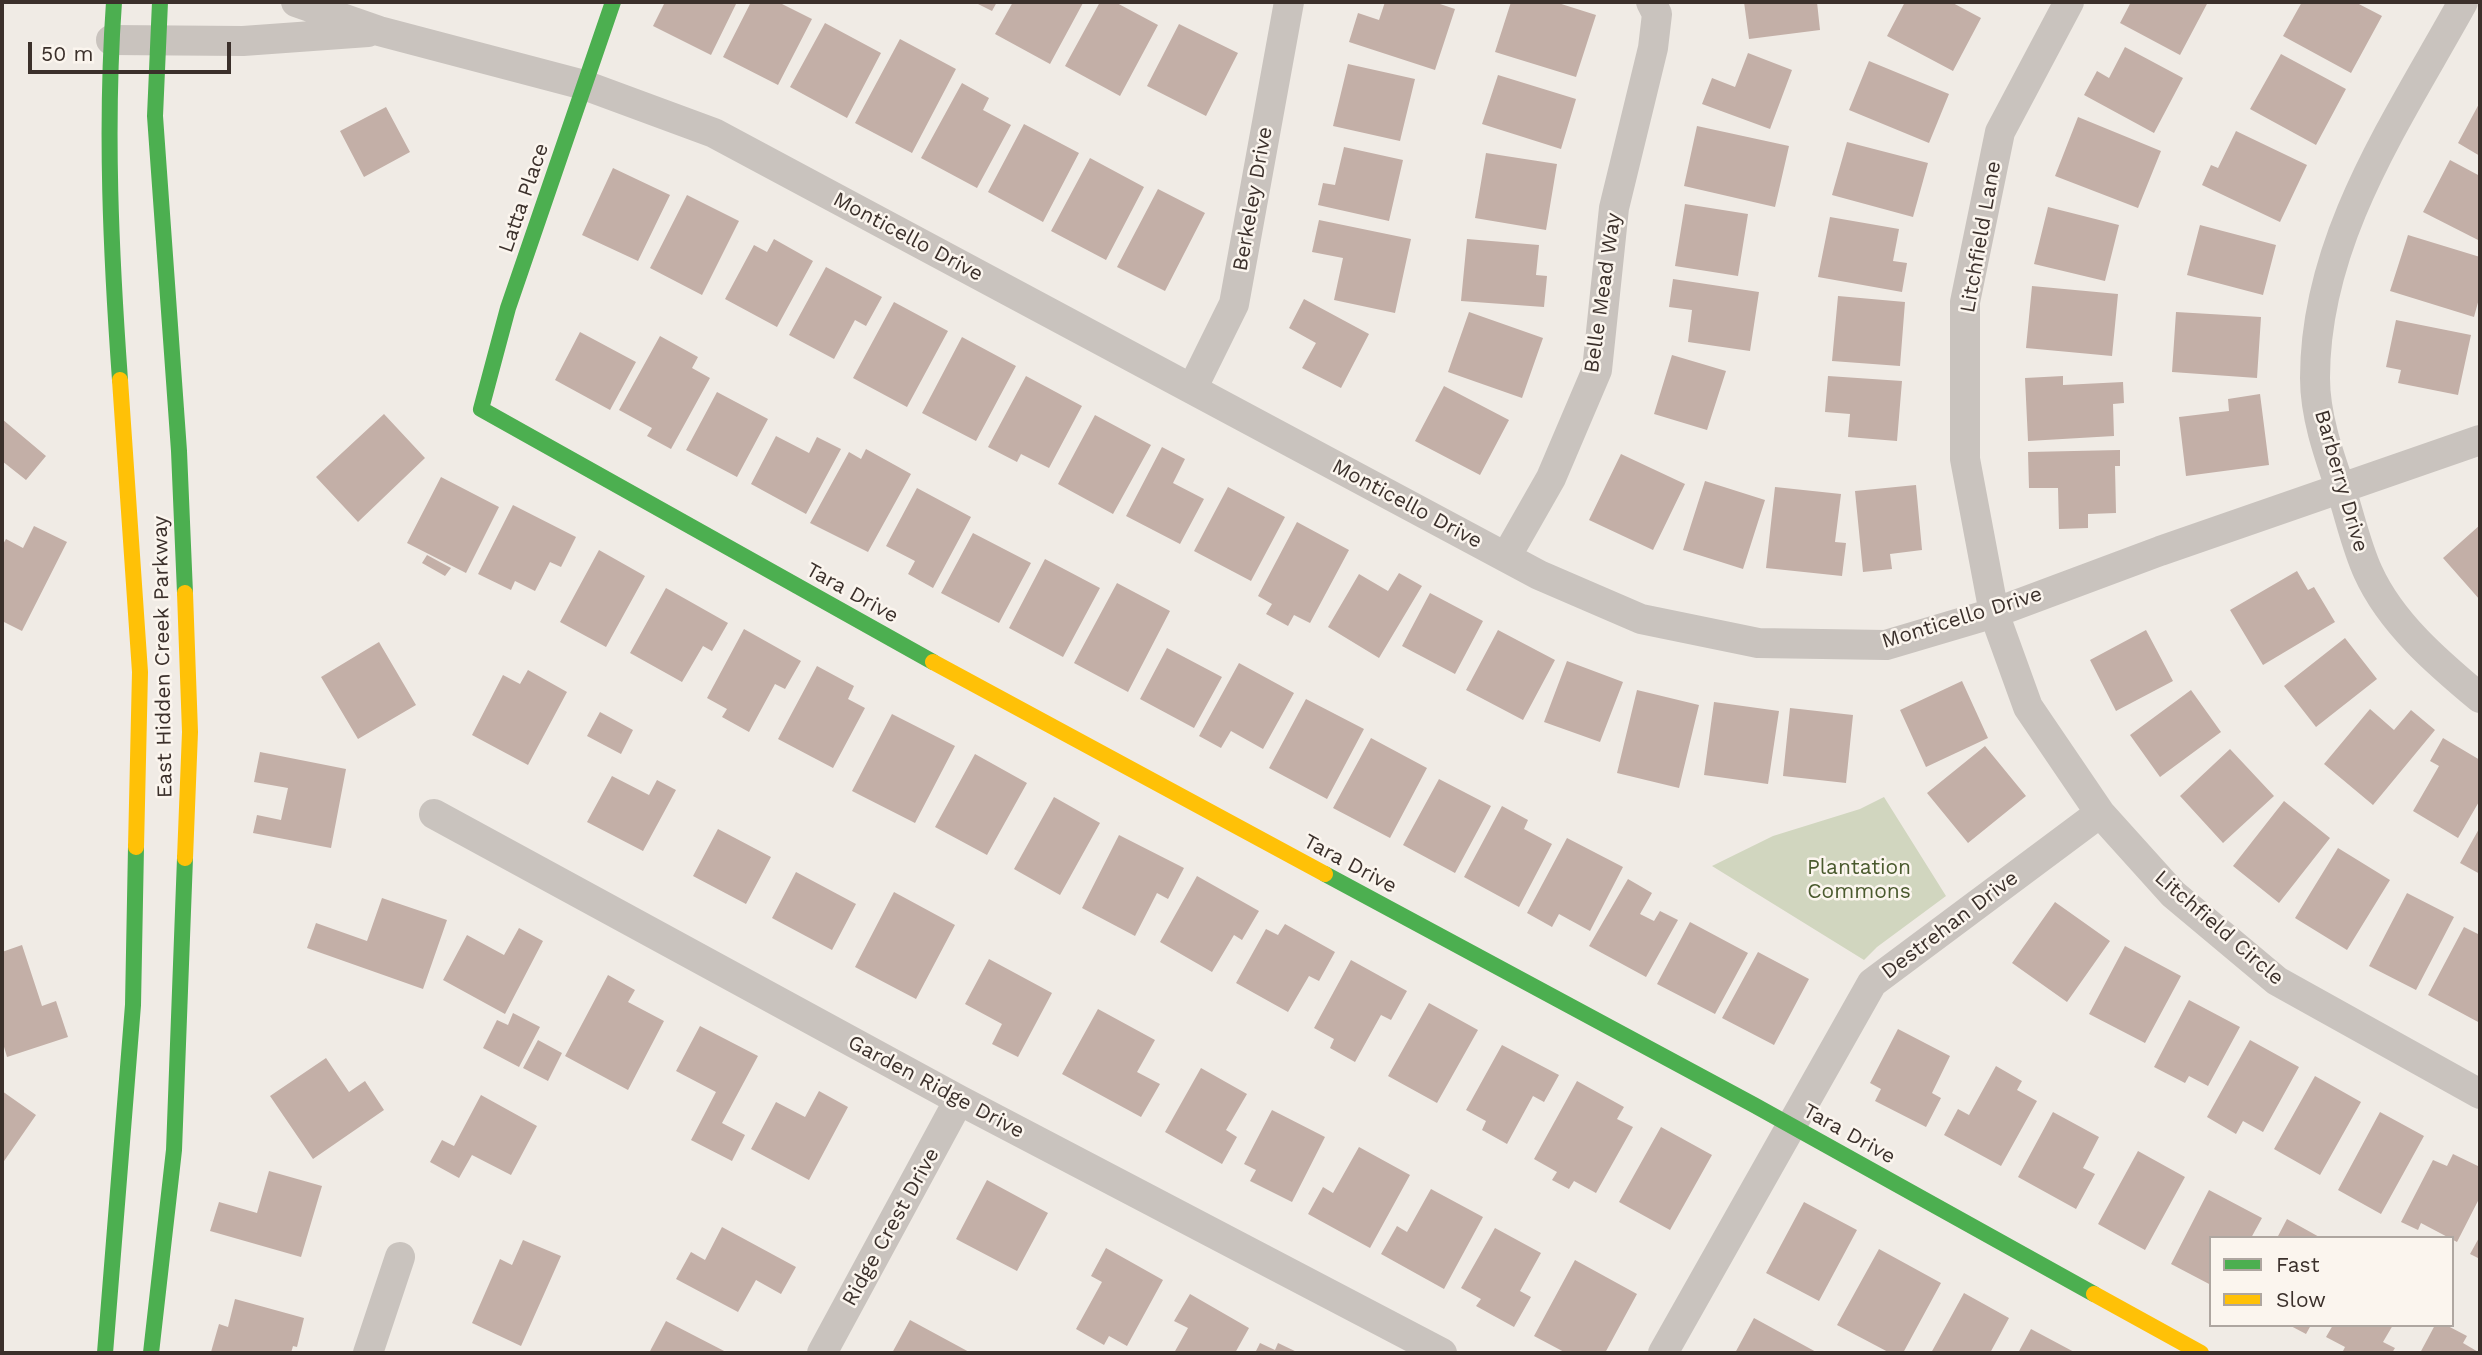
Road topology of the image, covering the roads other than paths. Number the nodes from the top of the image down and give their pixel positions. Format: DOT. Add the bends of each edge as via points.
graph roads {
  1 [pos="114,2"];
  2 [pos="160,2"];
  3 [pos="296,2"];
  4 [pos="613,2"];
  5 [pos="2069,2"];
  6 [pos="2463,2"];
  7 [pos="1284,3"];
  8 [pos="1654,8"];
  9 [pos="379,31"];
  10 [pos="111,40"];
  11 [pos="158,40"];
  12 [pos="584,85"];
  13 [pos="1192,389"];
  14 [pos="481,409"];
  15 [pos="2480,440"];
  16 [pos="2340,489"];
  17 [pos="1506,557"];
  18 [pos="1994,613"];
  19 [pos="2480,698"];
  20 [pos="2100,813"];
  21 [pos="434,814"];
  22 [pos="2480,1094"];
  23 [pos="960,1100"];
  24 [pos="1791,1126"];
  25 [pos="400,1257"];
  26 [pos="105,1353"];
  27 [pos="152,1353"];
  28 [pos="368,1353"];
  29 [pos="822,1353"];
  30 [pos="1442,1353"];
  31 [pos="1663,1353"];
  32 [pos="2201,1353"];
  1 -- 10 [label="main road, East Hidden Creek Parkway"];
  2 -- 11 [label="main road, East Hidden Creek Parkway"];
  3 -- 9 [label="street, Monticello Drive"];
  4 -- 12 [label="main road, Latta Place"];
  5 -- 18 [label="street, Litchfield Lane" via="2000,132 1965,302 1965,459"];
  6 -- 16 [label="street, Barberry Drive" via="2355,198 2326,285 2315,379 2320,421"];
  7 -- 13 [label="street, Berkeley Drive" via="1234,304"];
  8 -- 17 [label="street, Belle Mead Way" via="1653,48 1614,208 1597,370 1551,478"];
  9 -- 11 [label="street, Monticello Drive" via="243,41"];
  9 -- 12 [label="street, Monticello Drive"];
  10 -- 11 [label="street, Monticello Drive"];
  10 -- 26 [label="main road, East Hidden Creek Parkway" via="114,297 140,672 133,1005"];
  11 -- 27 [label="main road, East Hidden Creek Parkway" via="155,116 179,451 190,732 174,1150"];
  12 -- 13 [label="street, Monticello Drive" via="714,133"];
  12 -- 14 [label="main road, Latta Place" via="508,308"];
  13 -- 17 [label="street, Monticello Drive"];
  14 -- 24 [label="main road, Tara Drive" via="931,661"];
  15 -- 16 [label="street, Monticello Drive"];
  16 -- 18 [label="street, Monticello Drive"];
  16 -- 19 [label="street, Barberry Drive" via="2368,572 2390,609"];
  17 -- 18 [label="street, Monticello Drive" via="1641,619 1758,643 1886,645"];
  18 -- 20 [label="street, Litchfield Circle" via="2028,707"];
  20 -- 22 [label="street, Litchfield Circle" via="2173,894 2277,981"];
  20 -- 24 [label="street, Destrehan Drive" via="1872,984"];
  21 -- 23 [label="street, Garden Ridge Drive"];
  23 -- 29 [label="street, Ridge Crest Drive"];
  23 -- 30 [label="street, Garden Ridge Drive"];
  24 -- 31 [label="street, Destrehan Drive"];
  24 -- 32 [label="main road, Tara Drive"];
  25 -- 28 [label="street"];
}
